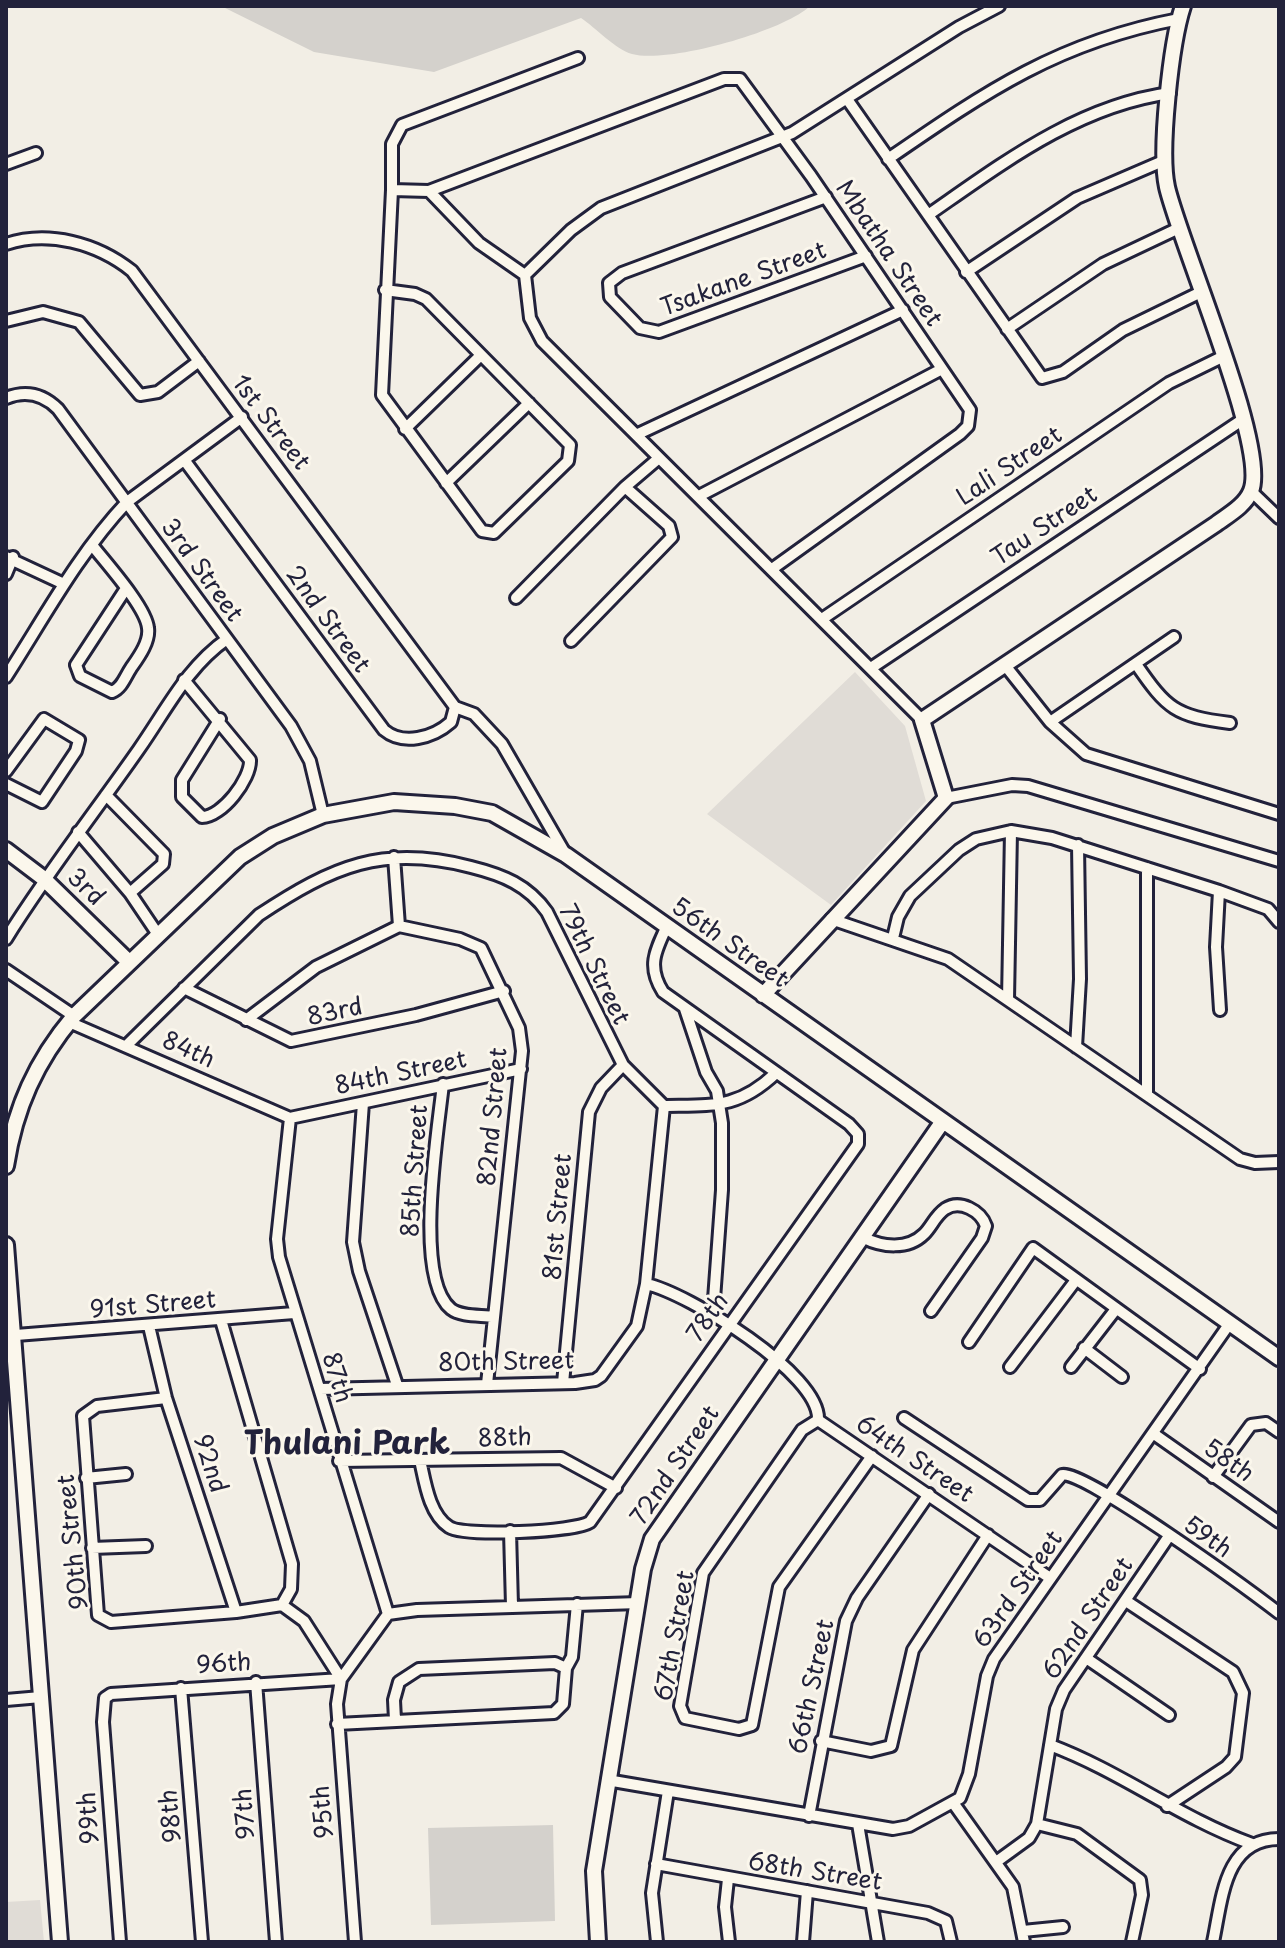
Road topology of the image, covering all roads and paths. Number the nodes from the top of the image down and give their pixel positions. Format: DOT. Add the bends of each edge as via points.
graph roads {
  1 [pos="999,6"];
  2 [pos="1181,13"];
  3 [pos="578,58"];
  4 [pos="1170,93"];
  5 [pos="847,99"];
  6 [pos="781,138"];
  7 [pos="36,153"];
  8 [pos="888,159"];
  9 [pos="1163,161"];
  10 [pos="6,164"];
  11 [pos="392,190"];
  12 [pos="429,191"];
  13 [pos="826,197"];
  14 [pos="928,215"];
  15 [pos="1179,228"];
  16 [pos="6,244"];
  17 [pos="866,256"];
  18 [pos="966,272"];
  19 [pos="525,275"];
  20 [pos="385,290"];
  21 [pos="1201,292"];
  22 [pos="903,310"];
  23 [pos="6,321"];
  24 [pos="1007,329"];
  25 [pos="481,355"];
  26 [pos="1224,356"];
  27 [pos="199,361"];
  28 [pos="942,369"];
  29 [pos="6,398"];
  30 [pos="529,403"];
  31 [pos="242,417"];
  32 [pos="1242,420"];
  33 [pos="405,429"];
  34 [pos="638,434"];
  35 [pos="659,458"];
  36 [pos="185,461"];
  37 [pos="446,483"];
  38 [pos="625,487"];
  39 [pos="1251,491"];
  40 [pos="699,496"];
  41 [pos="127,502"];
  42 [pos="1279,518"];
  43 [pos="92,545"];
  44 [pos="9,557"];
  45 [pos="772,569"];
  46 [pos="6,574"];
  47 [pos="64,584"];
  48 [pos="125,590"];
  49 [pos="516,598"];
  50 [pos="822,619"];
  51 [pos="1174,637"];
  52 [pos="227,639"];
  53 [pos="571,641"];
  54 [pos="1004,664"];
  55 [pos="1136,664"];
  56 [pos="871,668"];
  57 [pos="6,677"];
  58 [pos="184,680"];
  59 [pos="455,707"];
  60 [pos="220,719"];
  61 [pos="922,720"];
  62 [pos="1050,722"];
  63 [pos="1230,723"];
  64 [pos="6,771"];
  65 [pos="6,784"];
  66 [pos="106,795"];
  67 [pos="946,798"];
  68 [pos="1279,814"];
  69 [pos="323,815"];
  70 [pos="1011,831"];
  71 [pos="78,832"];
  72 [pos="1078,845"];
  73 [pos="6,850"];
  74 [pos="566,855"];
  75 [pos="394,857"];
  76 [pos="1279,861"];
  77 [pos="1147,868"];
  78 [pos="43,878"];
  79 [pos="1219,891"];
  80 [pos="130,893"];
  81 [pos="831,919"];
  82 [pos="1279,922"];
  83 [pos="399,926"];
  84 [pos="667,926"];
  85 [pos="157,933"];
  86 [pos="893,938"];
  87 [pos="6,939"];
  88 [pos="129,962"];
  89 [pos="6,970"];
  90 [pos="184,988"];
  91 [pos="504,991"];
  92 [pos="763,995"];
  93 [pos="1008,1000"];
  94 [pos="684,1007"];
  95 [pos="1220,1010"];
  96 [pos="71,1019"];
  97 [pos="246,1020"];
  98 [pos="127,1045"];
  99 [pos="1076,1047"];
  100 [pos="623,1065"];
  101 [pos="521,1069"];
  102 [pos="776,1073"];
  103 [pos="443,1084"];
  104 [pos="1147,1094"];
  105 [pos="363,1103"];
  106 [pos="720,1105"];
  107 [pos="664,1106"];
  108 [pos="290,1118"];
  109 [pos="943,1121"];
  110 [pos="1279,1162"];
  111 [pos="6,1166"];
  112 [pos="864,1238"];
  113 [pos="6,1245"];
  114 [pos="1076,1280"];
  115 [pos="646,1284"];
  116 [pos="1116,1309"];
  117 [pos="931,1311"];
  118 [pos="294,1313"];
  119 [pos="713,1313"];
  120 [pos="494,1317"];
  121 [pos="221,1320"];
  122 [pos="1230,1323"];
  123 [pos="729,1324"];
  124 [pos="149,1326"];
  125 [pos="16,1335"];
  126 [pos="969,1342"];
  127 [pos="1084,1348"];
  128 [pos="1279,1358"];
  129 [pos="774,1361"];
  130 [pos="1010,1367"];
  131 [pos="1071,1367"];
  132 [pos="1200,1369"];
  133 [pos="1122,1377"];
  134 [pos="563,1383"];
  135 [pos="487,1384"];
  136 [pos="397,1385"];
  137 [pos="320,1389"];
  138 [pos="166,1398"];
  139 [pos="904,1418"];
  140 [pos="818,1420"];
  141 [pos="1279,1432"];
  142 [pos="1154,1434"];
  143 [pos="872,1456"];
  144 [pos="420,1460"];
  145 [pos="339,1461"];
  146 [pos="126,1474"];
  147 [pos="1213,1477"];
  148 [pos="86,1478"];
  149 [pos="616,1488"];
  150 [pos="929,1494"];
  151 [pos="1112,1495"];
  152 [pos="1279,1522"];
  153 [pos="510,1531"];
  154 [pos="988,1535"];
  155 [pos="1169,1536"];
  156 [pos="146,1546"];
  157 [pos="92,1548"];
  158 [pos="1050,1578"];
  159 [pos="1126,1601"];
  160 [pos="639,1603"];
  161 [pos="577,1604"];
  162 [pos="282,1605"];
  163 [pos="512,1606"];
  164 [pos="236,1612"];
  165 [pos="1279,1613"];
  166 [pos="388,1614"];
  167 [pos="1086,1658"];
  168 [pos="566,1668"];
  169 [pos="341,1679"];
  170 [pos="256,1682"];
  171 [pos="181,1688"];
  172 [pos="111,1694"];
  173 [pos="41,1697"];
  174 [pos="6,1700"];
  175 [pos="1169,1715"];
  176 [pos="395,1720"];
  177 [pos="337,1724"];
  178 [pos="821,1741"];
  179 [pos="1050,1745"];
  180 [pos="607,1780"];
  181 [pos="668,1791"];
  182 [pos="954,1804"];
  183 [pos="1167,1806"];
  184 [pos="809,1816"];
  185 [pos="858,1824"];
  186 [pos="1037,1824"];
  187 [pos="1279,1839"];
  188 [pos="1252,1844"];
  189 [pos="996,1862"];
  190 [pos="656,1864"];
  191 [pos="728,1879"];
  192 [pos="807,1891"];
  193 [pos="871,1902"];
  194 [pos="1063,1927"];
  195 [pos="1024,1937"];
  196 [pos="60,1942"];
  197 [pos="120,1942"];
  198 [pos="202,1942"];
  199 [pos="276,1942"];
  200 [pos="355,1942"];
  201 [pos="598,1942"];
  202 [pos="657,1942"];
  203 [pos="729,1942"];
  204 [pos="803,1942"];
  205 [pos="878,1942"];
  206 [pos="951,1942"];
  207 [pos="1132,1942"];
  208 [pos="1213,1942"];
  1 -- 5 [label="street"];
  2 -- 4 [label="street"];
  2 -- 8 [label="street" via="1099,38 1028,68"];
  3 -- 11 [label="street" via="402,125 392,144"];
  4 -- 9 [label="street"];
  4 -- 14 [label="street" via="1126,101 1071,124"];
  5 -- 6 [label="street"];
  5 -- 8 [label="street"];
  6 -- 12 [label="street, Mbatha Street" via="748,87 730,78"];
  6 -- 13 [label="street, Mbatha Street"];
  6 -- 19 [label="street" via="612,202 581,221"];
  7 -- 10 [label="street"];
  8 -- 14 [label="street"];
  9 -- 15 [label="street"];
  9 -- 18 [label="street" via="1077,198"];
  11 -- 12 [label="street"];
  11 -- 20 [label="street"];
  12 -- 19 [label="street" via="479,243"];
  13 -- 17 [label="street, Mbatha Street"];
  13 -- 17 [label="street, Tsakane Street" via="622,273 609,283 610,297 640,328 659,332"];
  14 -- 18 [label="street"];
  15 -- 21 [label="street"];
  15 -- 24 [label="street" via="1103,264"];
  16 -- 27 [label="street, 1st Street" via="50,237 123,264"];
  17 -- 22 [label="street, Mbatha Street"];
  18 -- 24 [label="street"];
  19 -- 34 [label="street" via="536,334"];
  20 -- 25 [label="street" via="423,297"];
  20 -- 33 [label="street" via="381,391"];
  21 -- 24 [label="street" via="1133,325 1051,378 1040,376"];
  21 -- 26 [label="street"];
  22 -- 28 [label="street, Mbatha Street"];
  22 -- 34 [label="street"];
  23 -- 27 [label="street" via="43,312 79,322 140,395 158,392"];
  25 -- 30 [label="street"];
  25 -- 33 [label="street"];
  26 -- 32 [label="street"];
  26 -- 50 [label="street, Lali Street" via="1169,383"];
  27 -- 31 [label="street, 1st Street"];
  28 -- 40 [label="street"];
  28 -- 45 [label="street, Mbatha Street" via="970,410 965,429"];
  29 -- 41 [label="street, 3rd Street" via="33,394 51,402"];
  30 -- 37 [label="street"];
  30 -- 37 [label="street" via="568,442 570,455 501,529 482,531"];
  31 -- 36 [label="street"];
  31 -- 59 [label="street, 1st Street"];
  32 -- 39 [label="street" via="1253,469"];
  32 -- 56 [label="street, Tau Street"];
  33 -- 37 [label="street"];
  34 -- 35 [label="street"];
  35 -- 38 [label="street"];
  35 -- 40 [label="street"];
  36 -- 41 [label="street"];
  36 -- 59 [label="street, 2nd Street" via="384,730 399,738 432,735 451,722"];
  38 -- 49 [label="street"];
  38 -- 53 [label="street" via="669,526 672,537"];
  39 -- 42 [label="street"];
  39 -- 54 [label="street" via="1216,524"];
  40 -- 45 [label="street"];
  41 -- 43 [label="street"];
  41 -- 52 [label="street, 3rd Street"];
  43 -- 47 [label="street"];
  43 -- 48 [label="street"];
  44 -- 46 [label="street"];
  44 -- 47 [label="street"];
  45 -- 50 [label="street"];
  47 -- 57 [label="street"];
  48 -- 48 [label="street" via="76,665 80,676 112,692 121,686 148,635 143,614"];
  50 -- 56 [label="street"];
  51 -- 55 [label="street"];
  52 -- 58 [label="street"];
  52 -- 69 [label="street, 3rd Street" via="301,743"];
  54 -- 61 [label="street"];
  54 -- 62 [label="street"];
  55 -- 62 [label="street"];
  55 -- 63 [label="street" via="1170,707"];
  56 -- 61 [label="street"];
  58 -- 60 [label="street"];
  58 -- 66 [label="street"];
  59 -- 74 [label="street" via="474,714 502,744"];
  60 -- 60 [label="street" via="251,765 221,810 202,817 182,797 181,783"];
  61 -- 67 [label="street"];
  62 -- 68 [label="street" via="1077,748 1105,762"];
  64 -- 65 [label="street" via="44,719 79,740 42,802"];
  66 -- 71 [label="street"];
  66 -- 80 [label="street" via="164,854 163,864"];
  67 -- 76 [label="street" via="1028,786"];
  67 -- 81 [label="street"];
  69 -- 74 [label="street, 56th Street" via="394,802 455,806 492,813"];
  69 -- 85 [label="street, 56th Street" via="240,857"];
  70 -- 72 [label="street"];
  70 -- 86 [label="street" via="976,839 959,850 910,896"];
  70 -- 93 [label="street"];
  71 -- 78 [label="street"];
  71 -- 80 [label="street"];
  72 -- 77 [label="street"];
  72 -- 99 [label="street"];
  73 -- 78 [label="street, 3rd"];
  74 -- 84 [label="street, 56th Street"];
  75 -- 83 [label="street"];
  75 -- 90 [label="street, 79th Street" via="342,869 274,905"];
  75 -- 100 [label="street, 79th Street" via="476,868 532,892"];
  77 -- 79 [label="street"];
  77 -- 104 [label="street"];
  78 -- 87 [label="street"];
  78 -- 88 [label="street, 3rd"];
  79 -- 82 [label="street" via="1268,909"];
  79 -- 95 [label="street"];
  80 -- 85 [label="street"];
  81 -- 86 [label="street"];
  81 -- 92 [label="street"];
  83 -- 91 [label="street, 82nd Street" via="477,944"];
  83 -- 97 [label="street" via="316,967"];
  84 -- 92 [label="street, 56th Street"];
  84 -- 94 [label="street, 78th" via="655,949 653,973 663,992"];
  85 -- 88 [label="street, 56th Street"];
  86 -- 93 [label="street" via="948,959"];
  88 -- 96 [label="street, 56th Street"];
  89 -- 96 [label="street, 84th"];
  90 -- 97 [label="street, 83rd"];
  90 -- 98 [label="street, 79th Street"];
  91 -- 97 [label="street, 83rd" via="307,1040 283,1040"];
  91 -- 101 [label="street, 82nd Street" via="519,1028"];
  92 -- 109 [label="street, 56th Street"];
  93 -- 99 [label="street"];
  94 -- 102 [label="street, 78th"];
  94 -- 106 [label="street"];
  96 -- 98 [label="street, 84th"];
  96 -- 111 [label="street, 56th Street" via="30,1080"];
  98 -- 108 [label="street, 84th"];
  99 -- 104 [label="street"];
  100 -- 107 [label="street, 79th Street"];
  100 -- 134 [label="street, 81st Street" via="601,1088 589,1112"];
  101 -- 103 [label="street, 84th Street"];
  101 -- 120 [label="street, 82nd Street"];
  102 -- 106 [label="street" via="750,1095"];
  102 -- 123 [label="street, 78th" via="849,1124 859,1141"];
  103 -- 105 [label="street, 84th Street"];
  103 -- 120 [label="street, 85th Street" via="429,1224 434,1265 450,1309"];
  104 -- 110 [label="street" via="1240,1159"];
  105 -- 108 [label="street, 84th Street"];
  105 -- 136 [label="street" via="353,1242"];
  106 -- 107 [label="street"];
  106 -- 119 [label="street" via="722,1190"];
  107 -- 115 [label="street, 80th Street"];
  108 -- 118 [label="street, 87th" via="277,1239"];
  109 -- 112 [label="street, 72nd Street"];
  109 -- 122 [label="street, 56th Street"];
  112 -- 117 [label="street" via="892,1246 916,1240 943,1210 954,1206 980,1216 986,1226 982,1238"];
  112 -- 129 [label="street, 72nd Street"];
  113 -- 125 [label="street"];
  114 -- 116 [label="street"];
  114 -- 126 [label="street" via="1033,1248"];
  114 -- 130 [label="street"];
  115 -- 119 [label="street, 64th Street"];
  115 -- 134 [label="street, 80th Street" via="637,1326 601,1376"];
  116 -- 127 [label="street"];
  116 -- 132 [label="street"];
  118 -- 121 [label="street, 91st Street"];
  118 -- 137 [label="street, 87th"];
  119 -- 123 [label="street, 64th Street"];
  120 -- 135 [label="street, 82nd Street"];
  121 -- 124 [label="street, 91st Street"];
  121 -- 162 [label="street" via="292,1564 291,1589"];
  122 -- 128 [label="street, 56th Street"];
  122 -- 132 [label="street, 63rd Street"];
  123 -- 129 [label="street, 64th Street"];
  123 -- 149 [label="street, 78th"];
  124 -- 125 [label="street, 91st Street"];
  124 -- 138 [label="street, 92nd"];
  125 -- 173 [label="street"];
  127 -- 131 [label="street"];
  127 -- 133 [label="street"];
  129 -- 140 [label="street, 64th Street" via="814,1399"];
  129 -- 160 [label="street, 72nd Street" via="658,1527 643,1569"];
  132 -- 142 [label="street, 63rd Street"];
  134 -- 135 [label="street, 80th Street"];
  135 -- 136 [label="street, 80th Street"];
  136 -- 137 [label="street, 80th Street"];
  137 -- 145 [label="street, 87th"];
  138 -- 148 [label="street, 90th Street" via="85,1412"];
  138 -- 164 [label="street, 92nd"];
  139 -- 151 [label="street, 59th" via="1028,1500 1040,1500 1066,1473"];
  140 -- 143 [label="street, 64th Street"];
  140 -- 143 [label="street, 67th Street" via="802,1430 703,1573 680,1706 685,1718 739,1729 752,1725 779,1587"];
  141 -- 147 [label="street" via="1261,1422 1251,1425"];
  142 -- 147 [label="street, 58th"];
  142 -- 151 [label="street, 63rd Street"];
  143 -- 150 [label="street, 64th Street"];
  144 -- 145 [label="street, 88th"];
  144 -- 149 [label="street, 88th" via="561,1458"];
  144 -- 153 [label="street, 78th" via="434,1508 450,1528 467,1533"];
  145 -- 166 [label="street, 87th"];
  146 -- 148 [label="street"];
  147 -- 152 [label="street, 58th"];
  148 -- 157 [label="street, 90th Street"];
  149 -- 153 [label="street, 78th" via="585,1526"];
  150 -- 154 [label="street, 64th Street"];
  150 -- 178 [label="street, 66th Street" via="852,1607"];
  151 -- 155 [label="street, 59th"];
  151 -- 158 [label="street, 63rd Street"];
  153 -- 163 [label="street"];
  154 -- 158 [label="street, 64th Street"];
  154 -- 178 [label="street" via="913,1650 891,1746 871,1751"];
  155 -- 159 [label="street, 62nd Street"];
  155 -- 165 [label="street, 59th"];
  156 -- 157 [label="street"];
  157 -- 164 [label="street, 90th Street" via="101,1618 111,1622"];
  158 -- 182 [label="street, 63rd Street" via="990,1667 969,1774"];
  159 -- 167 [label="street, 62nd Street"];
  159 -- 183 [label="street" via="1233,1672 1243,1687 1235,1757"];
  160 -- 161 [label="street"];
  160 -- 180 [label="street, 72nd Street"];
  161 -- 163 [label="street"];
  161 -- 168 [label="street" via="572,1657"];
  162 -- 164 [label="street, 90th Street"];
  162 -- 169 [label="street" via="304,1621"];
  163 -- 166 [label="street"];
  166 -- 169 [label="street"];
  167 -- 175 [label="street"];
  167 -- 179 [label="street, 62nd Street" via="1059,1700"];
  168 -- 176 [label="street" via="563,1704 554,1713"];
  168 -- 176 [label="street" via="555,1663 419,1669 399,1682"];
  169 -- 170 [label="street, 96th"];
  169 -- 177 [label="street, 95th"];
  170 -- 171 [label="street, 96th"];
  170 -- 199 [label="street, 97th"];
  171 -- 172 [label="street, 96th"];
  171 -- 198 [label="street, 98th"];
  172 -- 197 [label="street, 99th" via="104,1703 103,1722"];
  173 -- 174 [label="street"];
  173 -- 196 [label="street"];
  176 -- 177 [label="street"];
  177 -- 200 [label="street, 95th"];
  178 -- 184 [label="street, 66th Street"];
  179 -- 183 [label="street" via="1100,1765"];
  179 -- 186 [label="street, 62nd Street"];
  180 -- 181 [label="street"];
  180 -- 201 [label="street, 72nd Street" via="593,1880"];
  181 -- 184 [label="street"];
  181 -- 190 [label="street"];
  182 -- 185 [label="street" via="901,1828"];
  182 -- 189 [label="street"];
  183 -- 188 [label="street"];
  184 -- 185 [label="street"];
  185 -- 193 [label="street"];
  186 -- 189 [label="street" via="1029,1838"];
  186 -- 207 [label="street" via="1077,1834 1140,1880"];
  187 -- 188 [label="street"];
  188 -- 208 [label="street" via="1229,1870"];
  189 -- 195 [label="street" via="1015,1893"];
  190 -- 191 [label="street, 68th Street"];
  190 -- 202 [label="street" via="652,1899"];
  191 -- 192 [label="street, 68th Street"];
  191 -- 203 [label="street"];
  192 -- 193 [label="street, 68th Street"];
  192 -- 204 [label="street"];
  193 -- 205 [label="street"];
  193 -- 206 [label="street, 68th Street" via="938,1916 946,1921"];
  194 -- 195 [label="street"];
}
